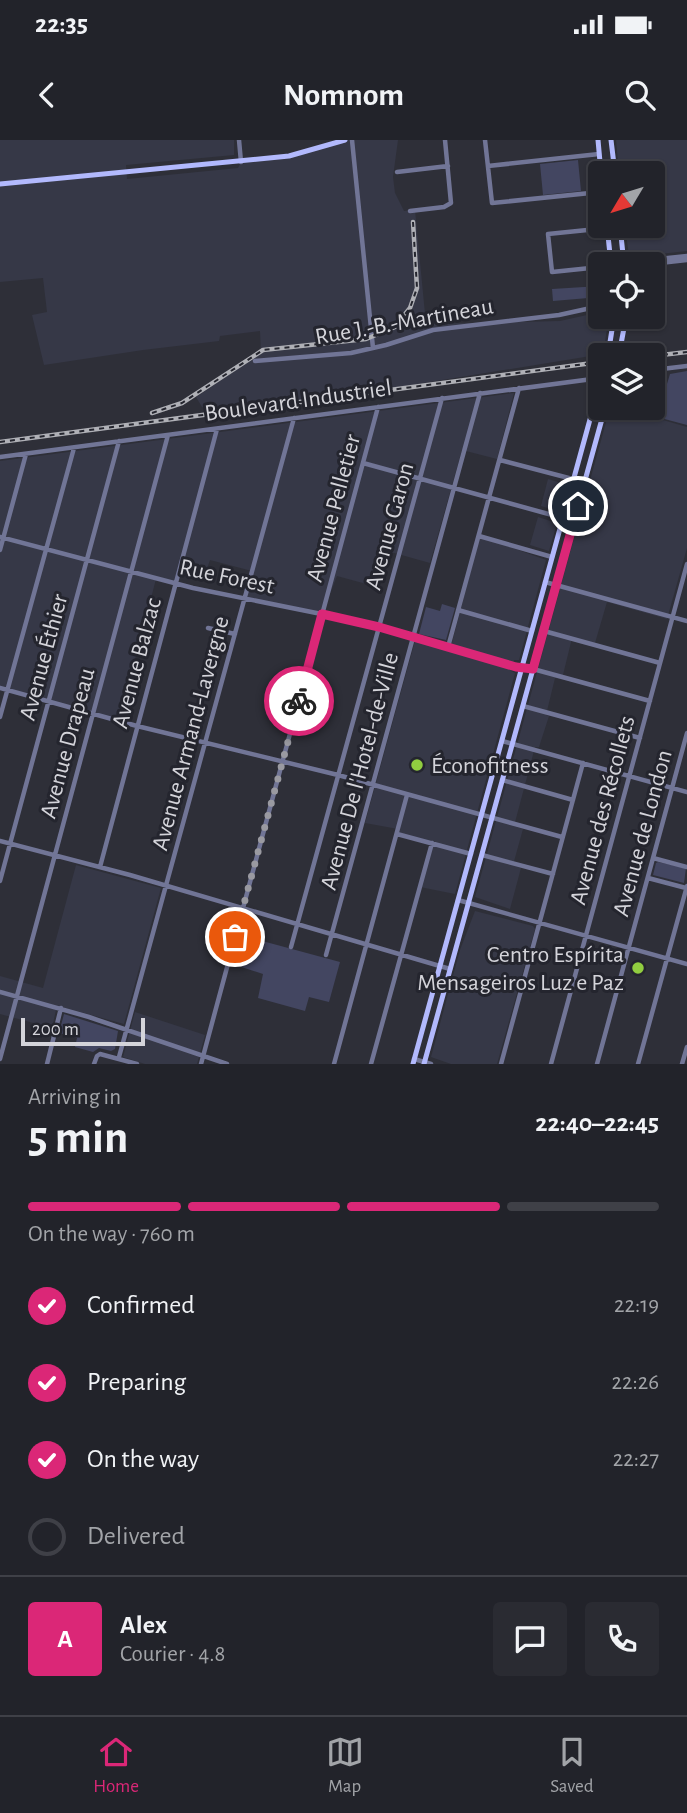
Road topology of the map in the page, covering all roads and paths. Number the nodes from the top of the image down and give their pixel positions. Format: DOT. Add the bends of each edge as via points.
graph roads {
  1 [pos="239,140"];
  2 [pos="345,140"];
  3 [pos="352,140"];
  4 [pos="445,140"];
  5 [pos="485,140"];
  6 [pos="598,140"];
  7 [pos="611,140"];
  8 [pos="599,154"];
  9 [pos="600,161"];
  10 [pos="614,161"];
  11 [pos="241,162"];
  12 [pos="448,166"];
  13 [pos="488,166"];
  14 [pos="397,172"];
  15 [pos="0,184"];
  16 [pos="588,193"];
  17 [pos="410,211"];
  18 [pos="588,229"];
  19 [pos="687,258"];
  20 [pos="665,259"];
  21 [pos="665,262"];
  22 [pos="588,268"];
  23 [pos="588,309"];
  24 [pos="373,348"];
  25 [pos="255,361"];
  26 [pos="687,366"];
  27 [pos="665,369"];
  28 [pos="588,379"];
  29 [pos="519,388"];
  30 [pos="481,393"];
  31 [pos="442,398"];
  32 [pos="378,407"];
  33 [pos="294,418"];
  34 [pos="590,420"];
  35 [pos="602,420"];
  36 [pos="218,428"];
  37 [pos="168,435"];
  38 [pos="119,441"];
  39 [pos="74,448"];
  40 [pos="26,454"];
  41 [pos="0,457"];
  42 [pos="500,460"];
  43 [pos="363,463"];
  44 [pos="420,479"];
  45 [pos="573,481"];
  46 [pos="584,482"];
  47 [pos="455,489"];
  48 [pos="489,499"];
  49 [pos="563,518"];
  50 [pos="479,536"];
  51 [pos="2,537"];
  52 [pos="46,549"];
  53 [pos="0,550"];
  54 [pos="552,557"];
  55 [pos="87,560"];
  56 [pos="687,564"];
  57 [pos="131,572"];
  58 [pos="545,582"];
  59 [pos="176,584"];
  60 [pos="556,585"];
  61 [pos="245,598"];
  62 [pos="458,610"];
  63 [pos="322,614"];
  64 [pos="673,617"];
  65 [pos="687,621"];
  66 [pos="379,627"];
  67 [pos="208,628"];
  68 [pos="532,631"];
  69 [pos="544,631"];
  70 [pos="235,634"];
  71 [pos="414,637"];
  72 [pos="448,647"];
  73 [pos="660,663"];
  74 [pos="522,668"];
  75 [pos="533,669"];
  76 [pos="0,688"];
  77 [pos="7,690"];
  78 [pos="650,701"];
  79 [pos="48,702"];
  80 [pos="523,706"];
  81 [pos="93,714"];
  82 [pos="0,717"];
  83 [pos="137,726"];
  84 [pos="687,733"];
  85 [pos="640,738"];
  86 [pos="502,741"];
  87 [pos="205,742"];
  88 [pos="512,744"];
  89 [pos="283,761"];
  90 [pos="583,763"];
  91 [pos="338,775"];
  92 [pos="630,776"];
  93 [pos="502,780"];
  94 [pos="373,785"];
  95 [pos="672,788"];
  96 [pos="687,792"];
  97 [pos="407,795"];
  98 [pos="573,800"];
  99 [pos="481,815"];
  100 [pos="492,818"];
  101 [pos="397,834"];
  102 [pos="562,837"];
  103 [pos="0,841"];
  104 [pos="10,843"];
  105 [pos="432,843"];
  106 [pos="471,854"];
  107 [pos="55,855"];
  108 [pos="482,855"];
  109 [pos="653,858"];
  110 [pos="100,867"];
  111 [pos="687,867"];
  112 [pos="553,874"];
  113 [pos="648,878"];
  114 [pos="0,881"];
  115 [pos="166,886"];
  116 [pos="687,888"];
  117 [pos="458,900"];
  118 [pos="469,903"];
  119 [pos="243,909"];
  120 [pos="540,923"];
  121 [pos="297,925"];
  122 [pos="332,934"];
  123 [pos="586,936"];
  124 [pos="367,944"];
  125 [pos="291,947"];
  126 [pos="628,948"];
  127 [pos="401,954"];
  128 [pos="326,956"];
  129 [pos="667,958"];
  130 [pos="687,964"];
  131 [pos="440,965"];
  132 [pos="450,969"];
  133 [pos="0,992"];
  134 [pos="17,997"];
  135 [pos="61,1008"];
  136 [pos="126,1030"];
  137 [pos="687,1047"];
  138 [pos="203,1056"];
  139 [pos="119,1057"];
  140 [pos="0,1059"];
  141 [pos="413,1062"];
  142 [pos="427,1063"];
  143 [pos="47,1064"];
  144 [pos="94,1064"];
  145 [pos="137,1064"];
  146 [pos="201,1064"];
  147 [pos="227,1064"];
  148 [pos="334,1064"];
  149 [pos="371,1064"];
  150 [pos="501,1064"];
  151 [pos="551,1064"];
  152 [pos="597,1064"];
  153 [pos="638,1064"];
  154 [pos="682,1064"];
  1 -- 11 [label="street"];
  2 -- 11 [label="main road" via="289,156"];
  3 -- 24 [label="street"];
  4 -- 12 [label="street"];
  5 -- 13 [label="street"];
  6 -- 8 [label="main road"];
  7 -- 10 [label="main road"];
  8 -- 9 [label="main road"];
  8 -- 13 [label="street"];
  11 -- 15 [label="main road"];
  12 -- 14 [label="street"];
  12 -- 17 [label="street" via="451,203"];
  13 -- 16 [label="street" via="492,203"];
  18 -- 22 [label="street" via="548,234 552,272"];
  19 -- 20 [label="street"];
  19 -- 21 [label="street"];
  23 -- 24 [label="street, Rue J.-B.-Martineau" via="433,330"];
  24 -- 25 [label="street, Rue J.-B.-Martineau"];
  26 -- 27 [label="street"];
  28 -- 29 [label="street, Boulevard Industriel"];
  29 -- 30 [label="street, Boulevard Industriel"];
  29 -- 42 [label="street"];
  30 -- 31 [label="street, Boulevard Industriel"];
  30 -- 47 [label="street, Avenue De l'Hotel-de-Ville"];
  31 -- 32 [label="street, Boulevard Industriel"];
  31 -- 44 [label="street, Avenue Garon"];
  32 -- 33 [label="street, Boulevard Industriel"];
  32 -- 43 [label="street, Avenue Pelletier"];
  33 -- 36 [label="street, Boulevard Industriel"];
  33 -- 61 [label="street, Avenue Armand-Lavergne"];
  34 -- 45 [label="main road"];
  35 -- 46 [label="main road"];
  36 -- 37 [label="street, Boulevard Industriel"];
  36 -- 59 [label="street, Avenue Balzac"];
  37 -- 38 [label="street, Boulevard Industriel"];
  37 -- 57 [label="street, Avenue Drapeau"];
  38 -- 39 [label="street, Boulevard Industriel"];
  38 -- 55 [label="street, Avenue Éthier"];
  39 -- 40 [label="street, Boulevard Industriel"];
  39 -- 52 [label="street"];
  40 -- 41 [label="street, Boulevard Industriel"];
  40 -- 51 [label="street"];
  42 -- 45 [label="street"];
  42 -- 48 [label="street"];
  43 -- 44 [label="street"];
  43 -- 63 [label="street, Avenue Pelletier"];
  44 -- 47 [label="street"];
  44 -- 66 [label="street, Avenue Garon"];
  45 -- 46 [label="street"];
  45 -- 49 [label="main road"];
  46 -- 60 [label="main road"];
  47 -- 48 [label="street"];
  47 -- 71 [label="street, Avenue De l'Hotel-de-Ville"];
  48 -- 49 [label="street"];
  48 -- 50 [label="street"];
  49 -- 54 [label="main road"];
  50 -- 54 [label="street"];
  50 -- 62 [label="street"];
  51 -- 52 [label="street, Rue Forest"];
  51 -- 53 [label="street"];
  52 -- 55 [label="street, Rue Forest"];
  52 -- 77 [label="street"];
  54 -- 58 [label="main road"];
  55 -- 57 [label="street, Rue Forest"];
  55 -- 79 [label="street, Avenue Éthier"];
  56 -- 64 [label="street, Avenue des Récollets"];
  57 -- 59 [label="street, Rue Forest"];
  57 -- 81 [label="street, Avenue Drapeau"];
  58 -- 60 [label="street"];
  58 -- 68 [label="main road"];
  59 -- 61 [label="street, Rue Forest"];
  59 -- 83 [label="street, Avenue Balzac"];
  60 -- 64 [label="street"];
  60 -- 69 [label="main road"];
  61 -- 63 [label="street, Rue Forest"];
  61 -- 70 [label="street, Avenue Armand-Lavergne"];
  62 -- 68 [label="street"];
  62 -- 72 [label="street"];
  63 -- 66 [label="street, Rue Forest"];
  63 -- 89 [label="street, Avenue Pelletier"];
  64 -- 65 [label="street"];
  64 -- 73 [label="street, Avenue des Récollets"];
  66 -- 71 [label="street, Rue Forest"];
  66 -- 91 [label="street, Avenue Garon"];
  67 -- 70 [label="street"];
  68 -- 74 [label="main road"];
  69 -- 73 [label="street"];
  69 -- 75 [label="main road"];
  70 -- 87 [label="street, Avenue Armand-Lavergne"];
  71 -- 72 [label="street, Rue Forest"];
  71 -- 94 [label="street, Avenue De l'Hotel-de-Ville"];
  72 -- 74 [label="street, Rue Forest"];
  73 -- 78 [label="street, Avenue des Récollets"];
  74 -- 75 [label="street, Rue Forest"];
  74 -- 86 [label="main road"];
  75 -- 78 [label="street, Rue Forest"];
  75 -- 80 [label="main road"];
  76 -- 77 [label="street"];
  77 -- 79 [label="street"];
  77 -- 82 [label="street"];
  78 -- 85 [label="street, Avenue des Récollets"];
  79 -- 81 [label="street"];
  79 -- 104 [label="street, Avenue Éthier"];
  80 -- 85 [label="street"];
  80 -- 88 [label="main road"];
  81 -- 83 [label="street"];
  81 -- 107 [label="street, Avenue Drapeau"];
  83 -- 87 [label="street"];
  83 -- 110 [label="street, Avenue Balzac"];
  84 -- 95 [label="street, Avenue de London"];
  85 -- 92 [label="street, Avenue des Récollets"];
  86 -- 88 [label="street"];
  86 -- 99 [label="main road"];
  87 -- 89 [label="street"];
  87 -- 115 [label="street, Avenue Armand-Lavergne"];
  88 -- 90 [label="street"];
  88 -- 93 [label="main road"];
  89 -- 91 [label="street"];
  89 -- 119 [label="street, Avenue Pelletier"];
  90 -- 92 [label="street"];
  90 -- 98 [label="street"];
  91 -- 94 [label="street"];
  91 -- 121 [label="street, Avenue Garon"];
  92 -- 95 [label="street"];
  92 -- 123 [label="street, Avenue des Récollets"];
  93 -- 98 [label="street"];
  93 -- 100 [label="main road"];
  94 -- 97 [label="street"];
  94 -- 122 [label="street, Avenue De l'Hotel-de-Ville"];
  95 -- 96 [label="street"];
  95 -- 109 [label="street, Avenue de London"];
  97 -- 99 [label="street"];
  97 -- 101 [label="street"];
  98 -- 102 [label="street"];
  99 -- 100 [label="street"];
  99 -- 106 [label="main road"];
  100 -- 102 [label="street"];
  100 -- 108 [label="main road"];
  101 -- 105 [label="street"];
  101 -- 124 [label="street"];
  102 -- 112 [label="street"];
  103 -- 104 [label="street"];
  104 -- 107 [label="street"];
  104 -- 114 [label="street, Avenue Éthier"];
  105 -- 106 [label="street"];
  105 -- 127 [label="street"];
  106 -- 117 [label="main road"];
  107 -- 110 [label="street"];
  107 -- 134 [label="street, Avenue Drapeau"];
  108 -- 112 [label="street"];
  108 -- 118 [label="main road"];
  109 -- 111 [label="street"];
  109 -- 113 [label="street, Avenue de London"];
  110 -- 115 [label="street"];
  112 -- 120 [label="street"];
  113 -- 116 [label="street"];
  113 -- 126 [label="street, Avenue de London"];
  115 -- 119 [label="street"];
  115 -- 136 [label="street, Avenue Armand-Lavergne"];
  116 -- 129 [label="street"];
  117 -- 118 [label="street"];
  117 -- 131 [label="main road"];
  118 -- 120 [label="street"];
  118 -- 132 [label="main road"];
  119 -- 121 [label="street"];
  119 -- 138 [label="street, Avenue Pelletier"];
  120 -- 123 [label="street"];
  120 -- 150 [label="street"];
  121 -- 122 [label="street"];
  121 -- 125 [label="street, Avenue Garon"];
  122 -- 124 [label="street"];
  122 -- 128 [label="street, Avenue De l'Hotel-de-Ville"];
  123 -- 126 [label="street"];
  123 -- 151 [label="street, Avenue des Récollets"];
  124 -- 127 [label="street"];
  124 -- 148 [label="street"];
  126 -- 129 [label="street"];
  126 -- 152 [label="street, Avenue de London"];
  127 -- 131 [label="street"];
  127 -- 149 [label="street"];
  129 -- 130 [label="street"];
  129 -- 153 [label="street"];
  131 -- 132 [label="street"];
  131 -- 141 [label="main road"];
  132 -- 142 [label="main road"];
  133 -- 134 [label="street"];
  134 -- 135 [label="street"];
  134 -- 140 [label="street, Avenue Drapeau"];
  135 -- 136 [label="street"];
  135 -- 143 [label="street"];
  136 -- 138 [label="street"];
  136 -- 139 [label="street, Avenue Armand-Lavergne"];
  137 -- 154 [label="street"];
  138 -- 146 [label="street, Avenue Pelletier"];
  138 -- 147 [label="street"];
  139 -- 144 [label="street" via="100,1054"];
  139 -- 145 [label="street"];
  141 -- 142 [label="street"];
}
